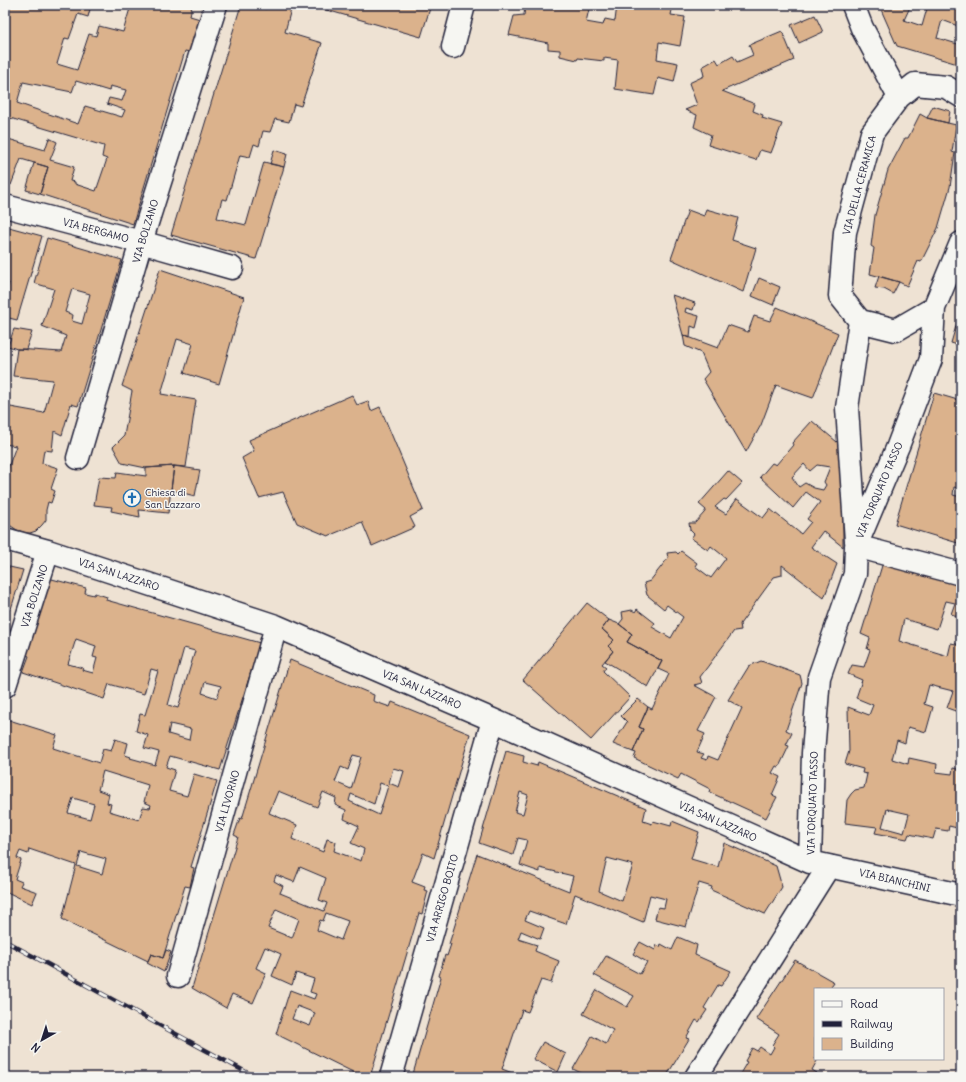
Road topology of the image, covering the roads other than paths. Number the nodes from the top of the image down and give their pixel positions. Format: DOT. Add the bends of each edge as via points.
graph roads {
  1 [pos="216,5"];
  2 [pos="464,5"];
  3 [pos="853,5"];
  4 [pos="453,46"];
  5 [pos="961,96"];
  6 [pos="899,97"];
  7 [pos="5,206"];
  8 [pos="141,242"];
  9 [pos="961,243"];
  10 [pos="232,268"];
  11 [pos="934,308"];
  12 [pos="860,321"];
  13 [pos="78,458"];
  14 [pos="5,539"];
  15 [pos="856,546"];
  16 [pos="48,551"];
  17 [pos="961,574"];
  18 [pos="276,626"];
  19 [pos="5,686"];
  20 [pos="493,720"];
  21 [pos="820,864"];
  22 [pos="961,895"];
  23 [pos="178,976"];
  24 [pos="390,1077"];
  25 [pos="696,1077"];
  1 -- 8 [label="street, VIA BOLZANO"];
  2 -- 4 [label="street"];
  3 -- 6 [label="street" via="862,28"];
  5 -- 6 [label="street, VIA DELLA CERAMICA" via="946,87 915,84"];
  6 -- 12 [label="street, VIA DELLA CERAMICA" via="872,133 845,232 840,296"];
  7 -- 8 [label="street, VIA BERGAMO"];
  8 -- 10 [label="street, VIA BERGAMO"];
  8 -- 13 [label="street, VIA BOLZANO"];
  9 -- 11 [label="street, VIA TORQUATO TASSO"];
  11 -- 12 [label="street" via="896,330"];
  11 -- 15 [label="street, VIA TORQUATO TASSO" via="931,359"];
  12 -- 15 [label="street" via="847,408"];
  14 -- 16 [label="street, VIA SAN LAZZARO"];
  15 -- 17 [label="street"];
  15 -- 21 [label="street, VIA TORQUATO TASSO" via="855,574 819,677 813,753"];
  16 -- 18 [label="street, VIA SAN LAZZARO"];
  16 -- 19 [label="street, VIA BOLZANO"];
  18 -- 20 [label="street, VIA SAN LAZZARO"];
  18 -- 23 [label="street, VIA LIVORNO"];
  20 -- 21 [label="street, VIA SAN LAZZARO"];
  20 -- 24 [label="street, VIA ARRIGO BOITO"];
  21 -- 22 [label="street, VIA BIANCHINI"];
  21 -- 25 [label="street"];
}
